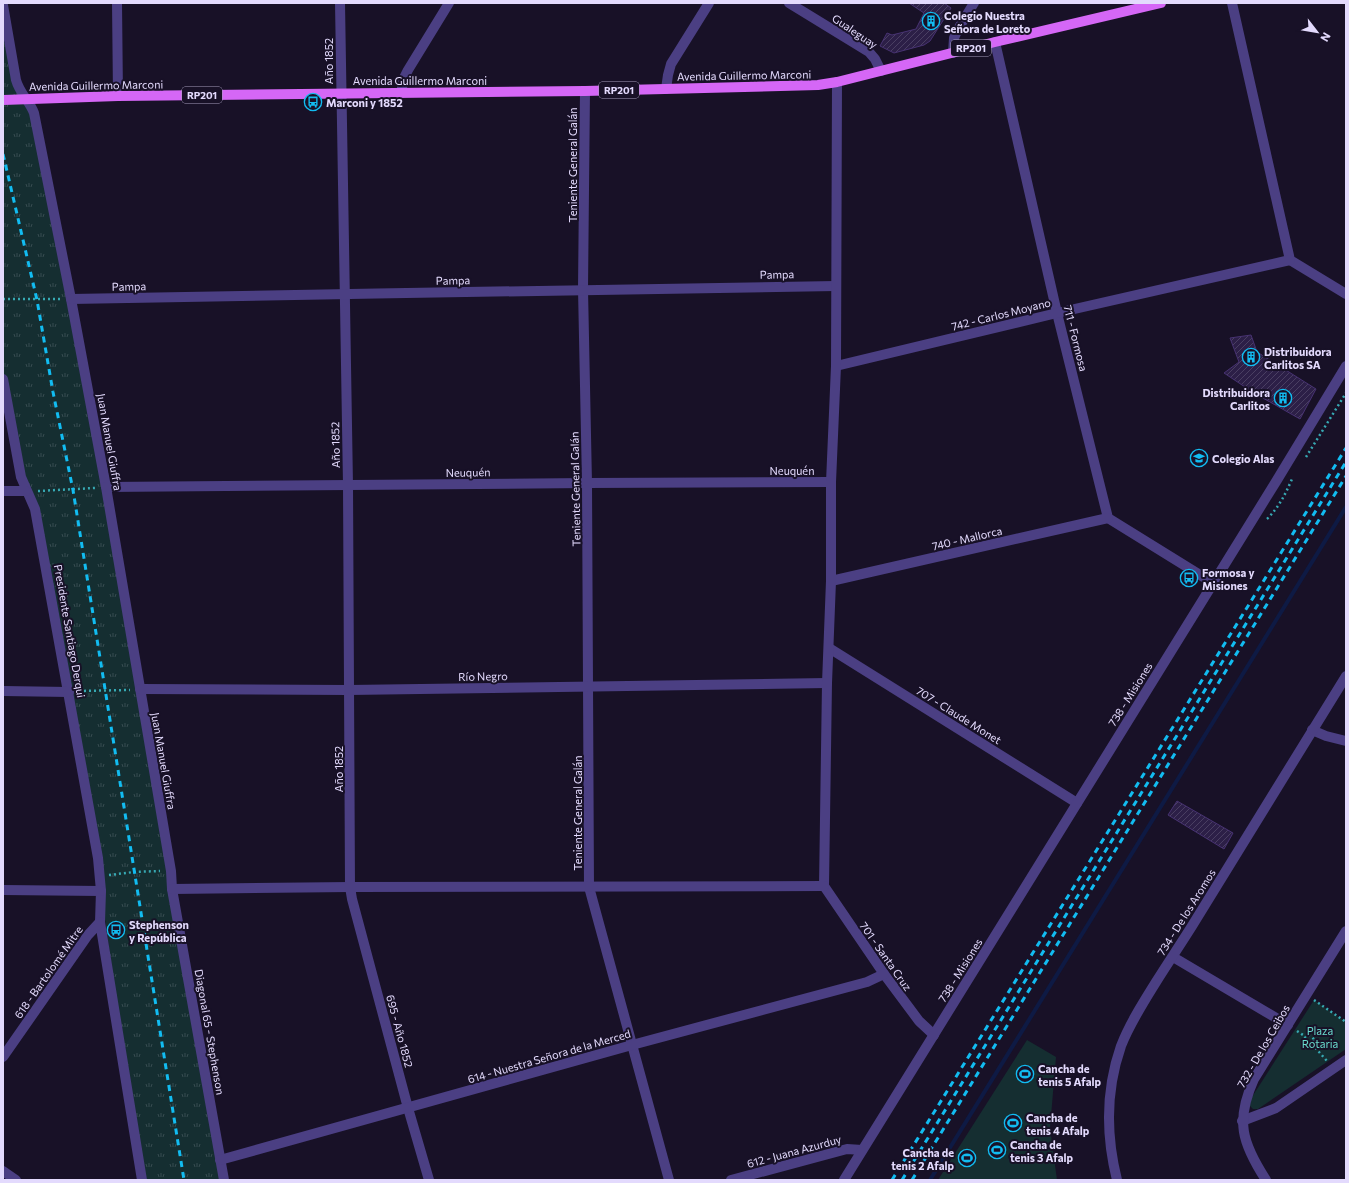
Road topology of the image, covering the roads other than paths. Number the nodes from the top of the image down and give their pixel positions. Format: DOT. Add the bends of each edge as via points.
graph roads {
  1 [pos="117,3"];
  2 [pos="340,3"];
  3 [pos="449,3"];
  4 [pos="709,3"];
  5 [pos="790,3"];
  6 [pos="974,3"];
  7 [pos="1161,3"];
  8 [pos="1232,3"];
  9 [pos="3,5"];
  10 [pos="995,42"];
  11 [pos="953,53"];
  12 [pos="881,71"];
  13 [pos="837,82"];
  14 [pos="666,89"];
  15 [pos="585,91"];
  16 [pos="401,92"];
  17 [pos="341,93"];
  18 [pos="118,96"];
  19 [pos="24,98"];
  20 [pos="3,100"];
  21 [pos="1290,260"];
  22 [pos="836,286"];
  23 [pos="583,289"];
  24 [pos="344,294"];
  25 [pos="1346,294"];
  26 [pos="71,299"];
  27 [pos="1057,313"];
  28 [pos="836,366"];
  29 [pos="1346,366"];
  30 [pos="3,379"];
  31 [pos="831,482"];
  32 [pos="587,483"];
  33 [pos="348,485"];
  34 [pos="106,487"];
  35 [pos="26,491"];
  36 [pos="3,492"];
  37 [pos="1108,518"];
  38 [pos="831,581"];
  39 [pos="1213,583"];
  40 [pos="829,648"];
  41 [pos="1346,676"];
  42 [pos="827,683"];
  43 [pos="589,686"];
  44 [pos="140,689"];
  45 [pos="349,690"];
  46 [pos="3,691"];
  47 [pos="68,692"];
  48 [pos="1312,730"];
  49 [pos="1346,741"];
  50 [pos="1077,803"];
  51 [pos="824,886"];
  52 [pos="350,887"];
  53 [pos="589,887"];
  54 [pos="172,889"];
  55 [pos="3,890"];
  56 [pos="100,891"];
  57 [pos="100,922"];
  58 [pos="1346,931"];
  59 [pos="1172,957"];
  60 [pos="884,974"];
  61 [pos="1288,1026"];
  62 [pos="934,1035"];
  63 [pos="632,1045"];
  64 [pos="3,1057"];
  65 [pos="1346,1060"];
  66 [pos="408,1108"];
  67 [pos="1242,1121"];
  68 [pos="862,1150"];
  69 [pos="220,1160"];
  70 [pos="3,1171"];
  71 [pos="16,1180"];
  72 [pos="142,1180"];
  73 [pos="224,1180"];
  74 [pos="429,1180"];
  75 [pos="669,1180"];
  76 [pos="732,1180"];
  77 [pos="844,1180"];
  78 [pos="1117,1180"];
  79 [pos="1266,1180"];
  1 -- 18 [label="street"];
  2 -- 17 [label="street, Año 1852"];
  3 -- 16 [label="street" via="408,70"];
  4 -- 14 [label="street" via="671,64"];
  5 -- 12 [label="street, Gualeguay" via="869,52"];
  6 -- 11 [label="street" via="954,38"];
  7 -- 10 [label="main road, RP201"];
  8 -- 21 [label="street"];
  9 -- 19 [label="street, Juan Manuel Giuffra" via="16,80"];
  10 -- 11 [label="main road, RP201"];
  10 -- 27 [label="street, 711 - Formosa"];
  11 -- 12 [label="main road, RP201"];
  12 -- 13 [label="main road, RP201"];
  13 -- 14 [label="main road, Avenida Guillermo Marconi / RP201" via="818,85"];
  13 -- 22 [label="street"];
  14 -- 15 [label="main road, Avenida Guillermo Marconi / RP201"];
  15 -- 16 [label="main road, Avenida Guillermo Marconi / RP201"];
  15 -- 23 [label="street, Teniente General Galán"];
  16 -- 17 [label="main road, Avenida Guillermo Marconi / RP201"];
  17 -- 18 [label="main road, Avenida Guillermo Marconi / RP201"];
  17 -- 24 [label="street, Año 1852"];
  18 -- 19 [label="main road, Avenida Guillermo Marconi / RP201"];
  19 -- 20 [label="main road, Avenida Guillermo Marconi / RP201"];
  19 -- 26 [label="street, Juan Manuel Giuffra" via="34,113"];
  21 -- 25 [label="street"];
  21 -- 27 [label="street, 742 - Carlos Moyano"];
  22 -- 23 [label="street, Pampa"];
  22 -- 28 [label="street"];
  23 -- 24 [label="street, Pampa"];
  23 -- 32 [label="street, Teniente General Galán"];
  24 -- 26 [label="street, Pampa"];
  24 -- 33 [label="street, Año 1852"];
  26 -- 34 [label="street, Juan Manuel Giuffra"];
  27 -- 28 [label="street, 742 - Carlos Moyano"];
  27 -- 37 [label="street, 711 - Formosa"];
  28 -- 31 [label="street"];
  29 -- 39 [label="street, 738 - Misiones"];
  30 -- 35 [label="street, Presidente Santiago Derqui" via="21,477"];
  31 -- 32 [label="street, Neuquén"];
  31 -- 38 [label="street"];
  32 -- 33 [label="street, Neuquén"];
  32 -- 43 [label="street, Teniente General Galán"];
  33 -- 34 [label="street, Neuquén"];
  33 -- 45 [label="street, Año 1852"];
  34 -- 44 [label="street, Juan Manuel Giuffra"];
  35 -- 36 [label="street"];
  35 -- 47 [label="street, Presidente Santiago Derqui" via="35,509"];
  37 -- 38 [label="street, 740 - Mallorca"];
  37 -- 39 [label="street"];
  38 -- 40 [label="street"];
  39 -- 50 [label="street, 738 - Misiones"];
  40 -- 42 [label="street"];
  40 -- 50 [label="street, 707 - Claude Monet"];
  41 -- 48 [label="street, 734 - De los Aromos"];
  42 -- 43 [label="street, Río Negro"];
  42 -- 51 [label="street"];
  43 -- 45 [label="street, Río Negro"];
  43 -- 53 [label="street, Teniente General Galán"];
  44 -- 45 [label="street, Río Negro"];
  44 -- 54 [label="street, Juan Manuel Giuffra"];
  45 -- 52 [label="street, Año 1852"];
  46 -- 47 [label="street"];
  47 -- 56 [label="street, Presidente Santiago Derqui" via="98,858"];
  48 -- 49 [label="street"];
  48 -- 59 [label="street, 734 - De los Aromos"];
  50 -- 62 [label="street, 738 - Misiones"];
  51 -- 53 [label="street"];
  51 -- 60 [label="street, 701 - Santa Cruz"];
  52 -- 53 [label="street"];
  52 -- 54 [label="street"];
  52 -- 66 [label="street, 695 - Año 1852"];
  53 -- 63 [label="street, Teniente General Galán"];
  54 -- 69 [label="street, Diagonal 65 - Stephenson"];
  55 -- 56 [label="street"];
  56 -- 57 [label="street"];
  57 -- 64 [label="street, 618 - Bartolomé Mitre" via="88,935"];
  57 -- 72 [label="street"];
  58 -- 61 [label="street, 732 - De los Ceibos"];
  59 -- 61 [label="street"];
  59 -- 78 [label="street, 734 - De los Aromos" via="1135,1016 1115,1067 1109,1136"];
  60 -- 62 [label="street, 701 - Santa Cruz" via="919,1021"];
  60 -- 63 [label="street, 614 - Nuestra Señora de la Merced" via="867,982"];
  61 -- 67 [label="street, 732 - De los Ceibos" via="1251,1086"];
  62 -- 68 [label="street, 738 - Misiones"];
  63 -- 66 [label="street, 614 - Nuestra Señora de la Merced"];
  63 -- 75 [label="street, Teniente General Galán"];
  65 -- 67 [label="street" via="1276,1108"];
  66 -- 69 [label="street, 614 - Nuestra Señora de la Merced"];
  66 -- 74 [label="street, 695 - Año 1852"];
  67 -- 79 [label="street, 732 - De los Ceibos" via="1251,1155"];
  68 -- 76 [label="street, 612 - Juana Azurduy" via="847,1149"];
  68 -- 77 [label="street, 738 - Misiones"];
  69 -- 73 [label="street, Diagonal 65 - Stephenson"];
  70 -- 71 [label="street"];
}
